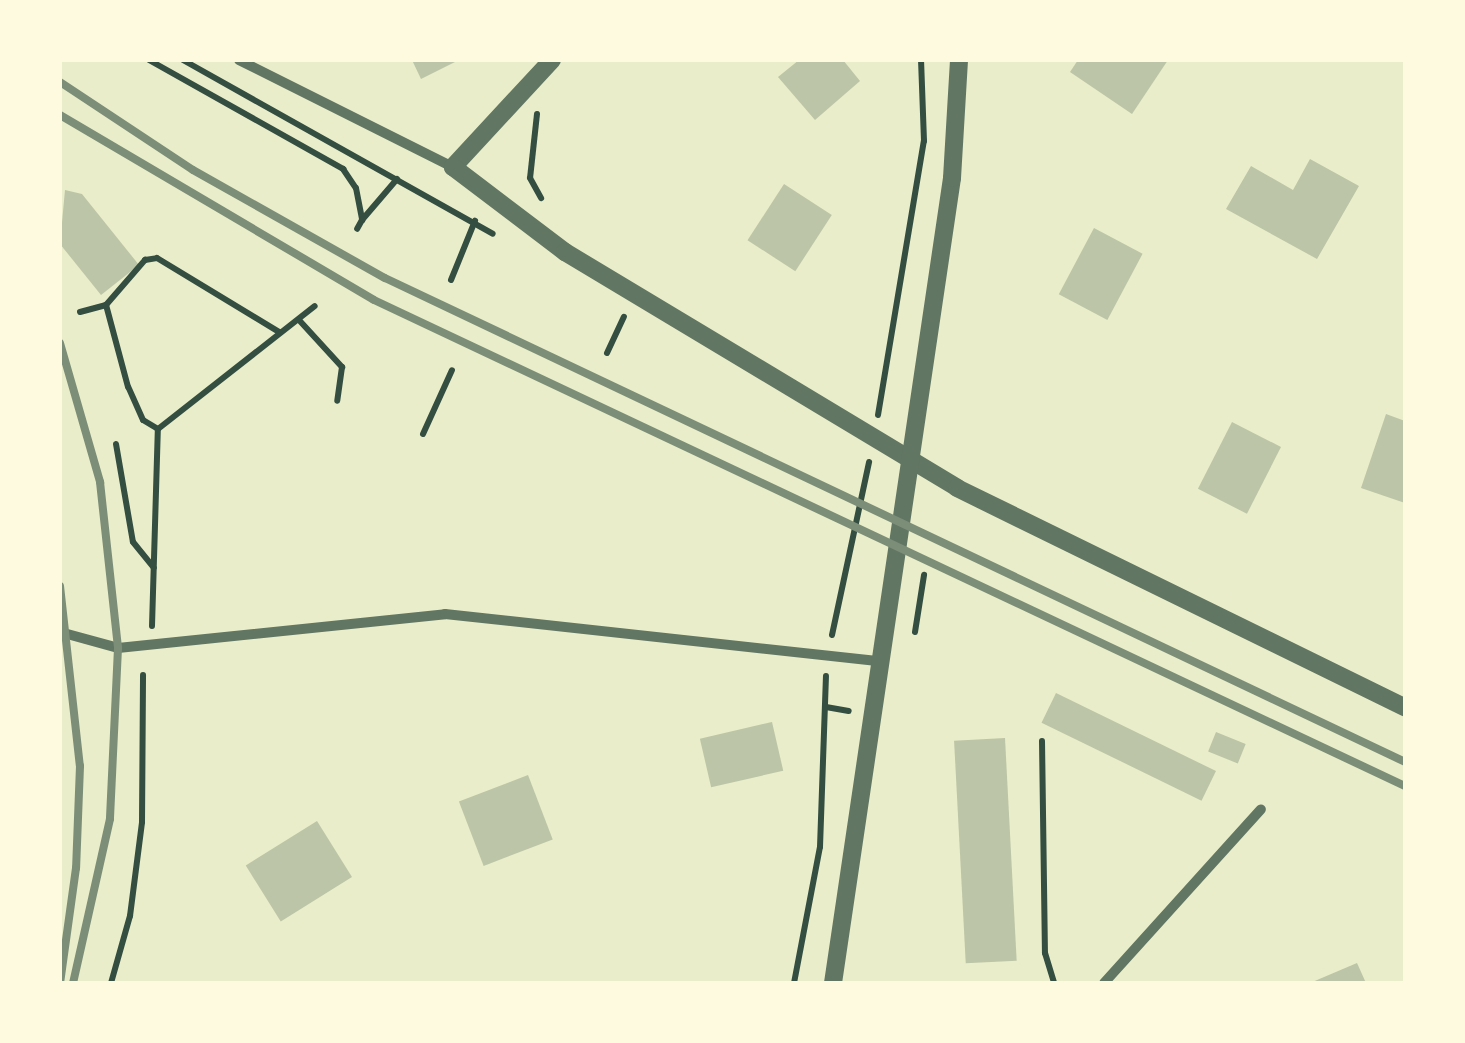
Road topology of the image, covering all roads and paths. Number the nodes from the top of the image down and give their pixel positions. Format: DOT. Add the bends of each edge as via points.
graph roads {
  1 [pos="149,60"];
  2 [pos="183,60"];
  3 [pos="239,60"];
  4 [pos="552,60"];
  5 [pos="921,60"];
  6 [pos="959,60"];
  7 [pos="453,167"];
  8 [pos="397,179"];
  9 [pos="487,192"];
  10 [pos="362,220"];
  11 [pos="474,223"];
  12 [pos="357,228"];
  13 [pos="451,280"];
  14 [pos="106,304"];
  15 [pos="315,306"];
  16 [pos="627,311"];
  17 [pos="80,312"];
  18 [pos="299,320"];
  19 [pos="279,332"];
  20 [pos="607,353"];
  21 [pos="452,370"];
  22 [pos="337,401"];
  23 [pos="158,429"];
  24 [pos="868,431"];
  25 [pos="423,434"];
  26 [pos="116,444"];
  27 [pos="871,453"];
  28 [pos="154,568"];
  29 [pos="60,632"];
  30 [pos="151,647"];
  31 [pos="826,655"];
  32 [pos="879,661"];
  33 [pos="143,675"];
  34 [pos="1405,707"];
  35 [pos="1042,741"];
  36 [pos="1260,809"];
  37 [pos="111,983"];
  38 [pos="794,983"];
  39 [pos="833,983"];
  40 [pos="1054,983"];
  41 [pos="1104,983"];
  1 -- 10 [label="path" via="343,168 356,188"];
  2 -- 8 [label="path"];
  3 -- 7 [label="street"];
  4 -- 7 [label="street"];
  5 -- 24 [label="path" via="924,141"];
  6 -- 32 [label="street" via="952,178"];
  7 -- 9 [label="street"];
  8 -- 10 [label="path"];
  8 -- 11 [label="path"];
  9 -- 11 [label="path"];
  9 -- 24 [label="street" via="566,252"];
  10 -- 12 [label="path"];
  11 -- 13 [label="path"];
  14 -- 17 [label="path"];
  14 -- 19 [label="path" via="145,260 156,258"];
  14 -- 23 [label="path" via="128,387 144,420"];
  15 -- 18 [label="path"];
  16 -- 20 [label="path"];
  18 -- 19 [label="path"];
  18 -- 22 [label="path" via="342,367"];
  19 -- 23 [label="path"];
  21 -- 25 [label="path"];
  23 -- 28 [label="path"];
  24 -- 34 [label="street" via="957,488"];
  26 -- 28 [label="path" via="133,542"];
  27 -- 31 [label="path"];
  28 -- 30 [label="path"];
  29 -- 30 [label="street" via="118,648"];
  30 -- 31 [label="street" via="445,614"];
  31 -- 32 [label="street"];
  31 -- 38 [label="path" via="820,847"];
  32 -- 39 [label="street"];
  33 -- 37 [label="path" via="142,822 130,916"];
  35 -- 40 [label="path" via="1044,953"];
  36 -- 41 [label="street"];
}
